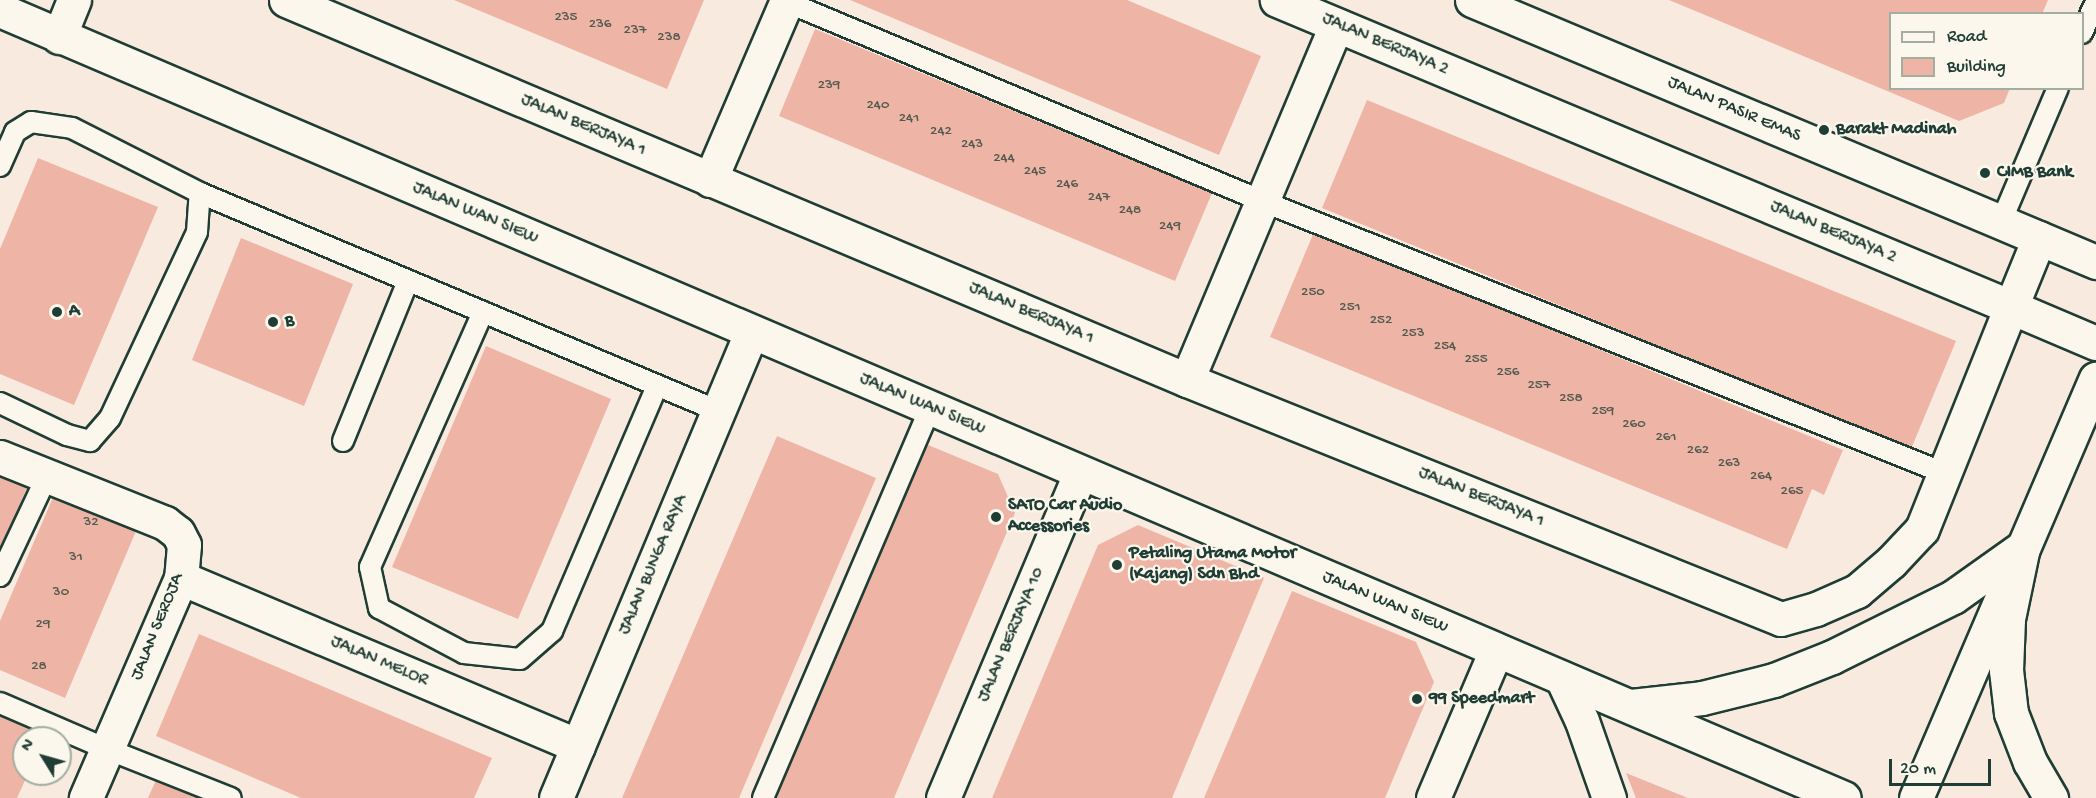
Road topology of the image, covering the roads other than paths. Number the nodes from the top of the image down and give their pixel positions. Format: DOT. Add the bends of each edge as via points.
graph roads {
  1 [pos="74,0"];
  2 [pos="286,0"];
  3 [pos="1276,0"];
  4 [pos="1472,0"];
  5 [pos="787,1"];
  6 [pos="2096,2"];
  7 [pos="0,10"];
  8 [pos="1336,25"];
  9 [pos="2084,29"];
  10 [pos="59,37"];
  11 [pos="2057,90"];
  12 [pos="0,166"];
  13 [pos="710,180"];
  14 [pos="200,193"];
  15 [pos="1262,201"];
  16 [pos="2001,222"];
  17 [pos="2039,238"];
  18 [pos="2096,262"];
  19 [pos="408,281"];
  20 [pos="2011,307"];
  21 [pos="483,312"];
  22 [pos="752,333"];
  23 [pos="2096,343"];
  24 [pos="2096,379"];
  25 [pos="1187,380"];
  26 [pos="657,386"];
  27 [pos="0,403"];
  28 [pos="930,408"];
  29 [pos="718,411"];
  30 [pos="343,441"];
  31 [pos="0,457"];
  32 [pos="1080,473"];
  33 [pos="1944,473"];
  34 [pos="47,476"];
  35 [pos="2023,547"];
  36 [pos="0,576"];
  37 [pos="181,578"];
  38 [pos="1496,650"];
  39 [pos="1562,678"];
  40 [pos="0,703"];
  41 [pos="1629,707"];
  42 [pos="578,746"];
  43 [pos="107,750"];
  44 [pos="1791,775"];
  45 [pos="86,798"];
  46 [pos="231,798"];
  47 [pos="556,798"];
  48 [pos="763,798"];
  49 [pos="943,798"];
  50 [pos="1433,798"];
  51 [pos="1609,798"];
  52 [pos="1816,798"];
  53 [pos="1844,798"];
  54 [pos="1916,798"];
  55 [pos="2051,798"];
  1 -- 10 [label="street"];
  2 -- 13 [label="street, JALAN BERJAYA 1"];
  3 -- 8 [label="street, JALAN BERJAYA 2"];
  4 -- 16 [label="street, JALAN PASIR EMAS"];
  5 -- 13 [label="street"];
  5 -- 15 [label="lane"];
  6 -- 9 [label="lane"];
  7 -- 10 [label="street, JALAN WAN SIEW"];
  8 -- 15 [label="street"];
  8 -- 20 [label="street, JALAN BERJAYA 2"];
  10 -- 22 [label="street, JALAN WAN SIEW"];
  11 -- 16 [label="lane"];
  12 -- 14 [label="lane" via="15,132 32,122 72,128"];
  13 -- 25 [label="street, JALAN BERJAYA 1"];
  14 -- 19 [label="lane"];
  14 -- 27 [label="lane" via="197,232 110,418 90,441 67,435"];
  15 -- 25 [label="street"];
  15 -- 33 [label="lane"];
  16 -- 17 [label="street, JALAN PASIR EMAS"];
  17 -- 18 [label="street, JALAN PASIR EMAS"];
  17 -- 20 [label="street"];
  19 -- 21 [label="lane"];
  19 -- 30 [label="lane"];
  20 -- 23 [label="street, JALAN BERJAYA 2"];
  20 -- 33 [label="street"];
  21 -- 26 [label="lane"];
  21 -- 26 [label="lane" via="370,567 379,608 464,653 520,659 552,631"];
  22 -- 28 [label="street, JALAN WAN SIEW"];
  22 -- 29 [label="street, JALAN BUNGA RAYA"];
  24 -- 35 [label="street"];
  25 -- 33 [label="street, JALAN BERJAYA 1" via="1780,619 1857,591 1891,562 1922,529"];
  26 -- 29 [label="lane"];
  28 -- 32 [label="street, JALAN WAN SIEW"];
  28 -- 48 [label="lane"];
  29 -- 42 [label="street, JALAN BUNGA RAYA"];
  31 -- 34 [label="street, JALAN SEROJA"];
  32 -- 38 [label="street, JALAN WAN SIEW"];
  32 -- 49 [label="street, JALAN BERJAYA 10"];
  34 -- 36 [label="lane"];
  34 -- 37 [label="street, JALAN SEROJA" via="165,523 178,533 184,545"];
  35 -- 41 [label="street" via="1953,597 1832,657 1774,680 1702,698"];
  35 -- 54 [label="street"];
  35 -- 55 [label="street" via="2008,620 2006,670 2011,713 2030,762"];
  37 -- 42 [label="street, JALAN MELOR"];
  37 -- 43 [label="street, JALAN SEROJA"];
  38 -- 39 [label="street, JALAN WAN SIEW"];
  38 -- 50 [label="street"];
  39 -- 41 [label="street, JALAN WAN SIEW"];
  39 -- 51 [label="street"];
  40 -- 43 [label="lane"];
  41 -- 44 [label="street, JALAN WAN SIEW"];
  42 -- 47 [label="street, JALAN BUNGA RAYA"];
  43 -- 45 [label="street, JALAN SEROJA"];
  43 -- 46 [label="lane"];
  44 -- 52 [label="street"];
  44 -- 53 [label="street, JALAN WAN SIEW"];
}
